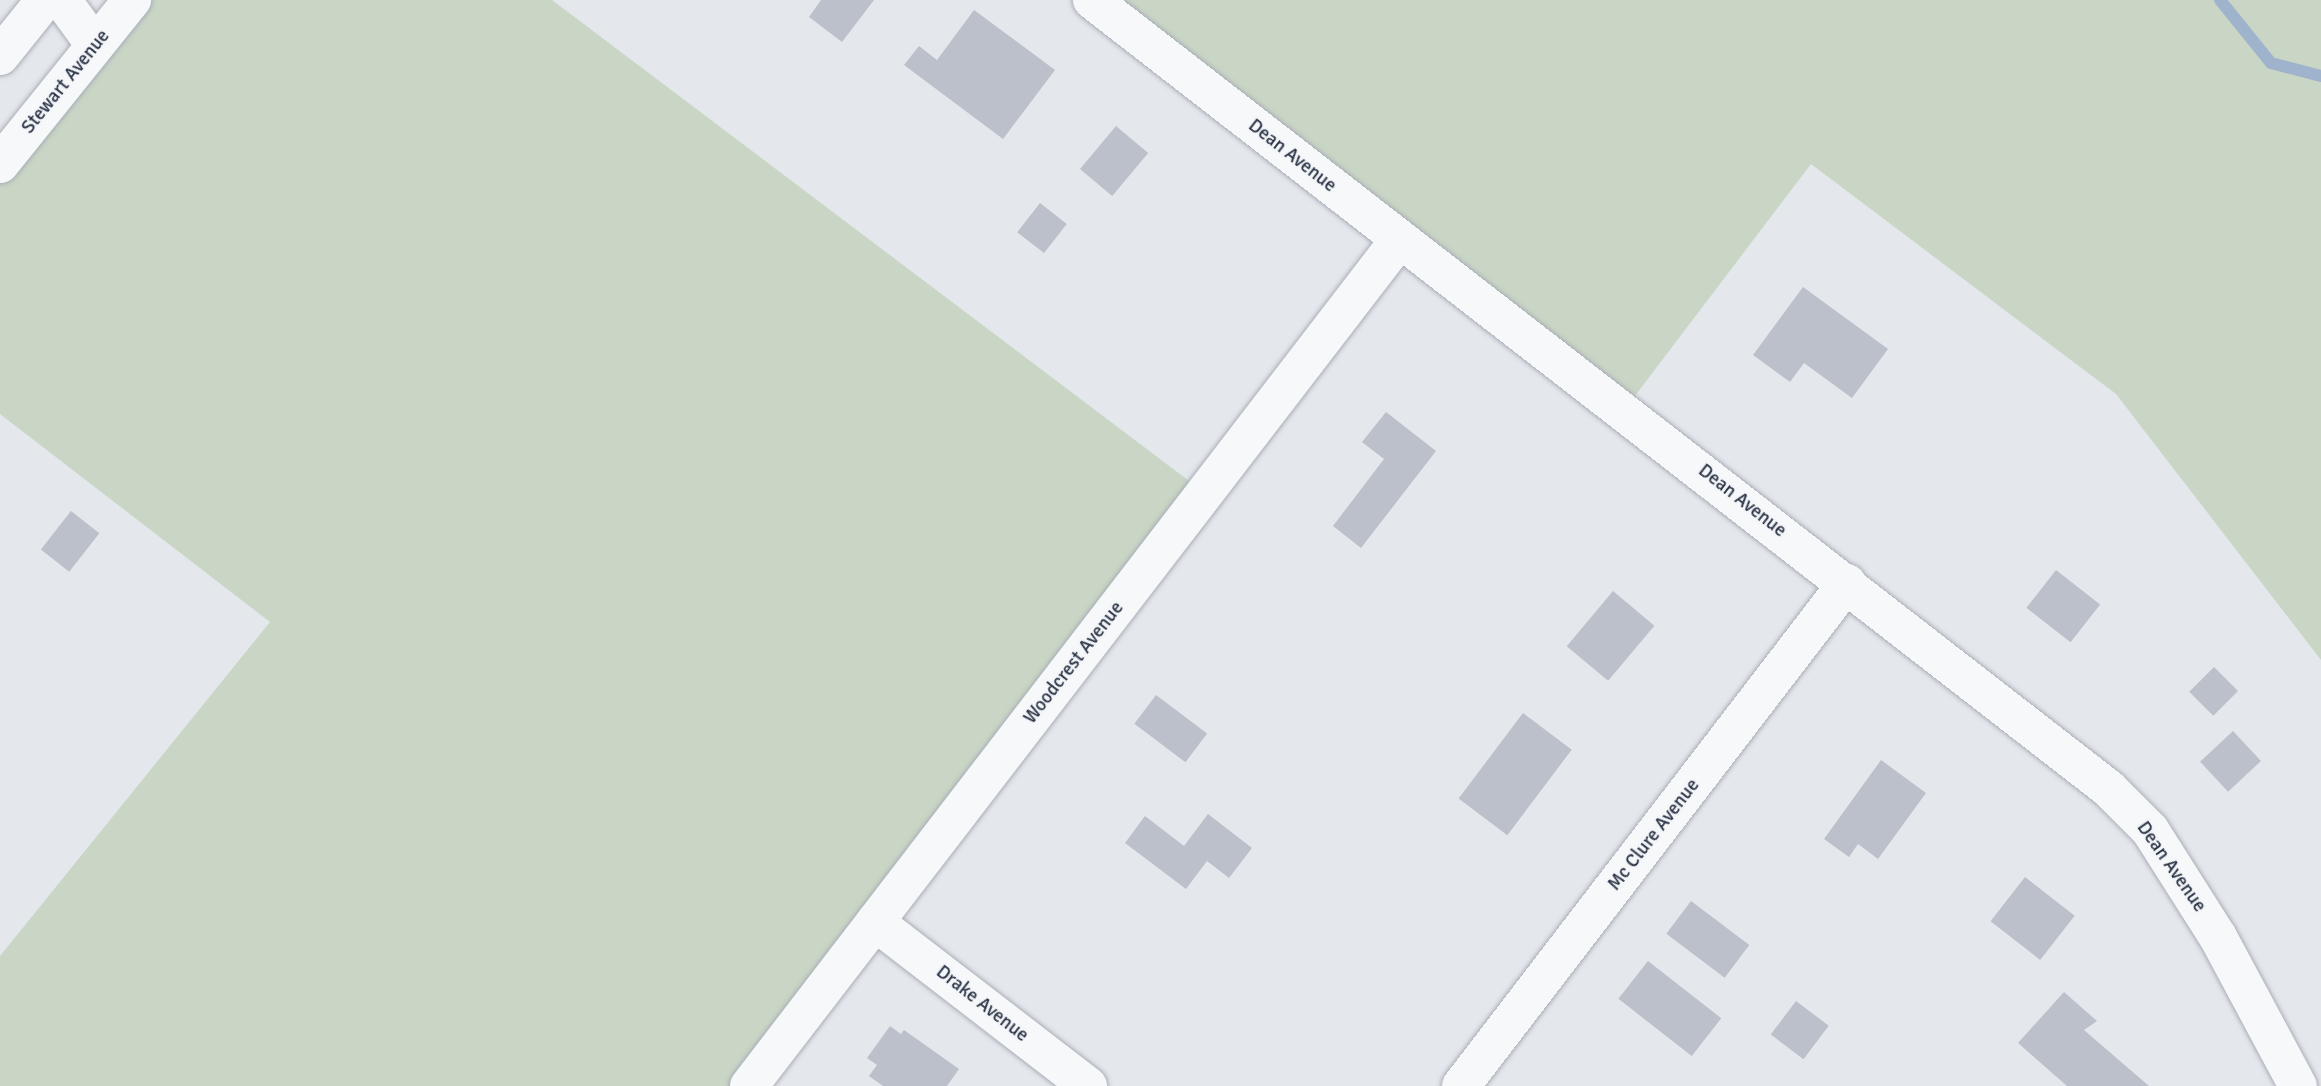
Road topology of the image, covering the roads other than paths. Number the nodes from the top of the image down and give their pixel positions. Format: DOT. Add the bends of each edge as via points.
graph roads {
  1 [pos="45,0"];
  2 [pos="62,0"];
  3 [pos="132,0"];
  4 [pos="1092,0"];
  5 [pos="95,45"];
  6 [pos="0,55"];
  7 [pos="0,164"];
  8 [pos="1399,240"];
  9 [pos="1847,583"];
  10 [pos="875,922"];
  11 [pos="2280,1077"];
  12 [pos="749,1086"];
  13 [pos="1088,1086"];
  14 [pos="1461,1086"];
  1 -- 6 [label="street"];
  2 -- 5 [label="street"];
  3 -- 5 [label="street, Stewart Avenue"];
  4 -- 8 [label="street, Dean Avenue"];
  5 -- 7 [label="street, Stewart Avenue"];
  8 -- 9 [label="street, Dean Avenue"];
  8 -- 10 [label="street, Woodcrest Avenue"];
  9 -- 11 [label="street, Dean Avenue" via="2109,789 2150,830 2218,937"];
  9 -- 14 [label="street, Mc Clure Avenue"];
  10 -- 12 [label="street, Woodcrest Avenue"];
  10 -- 13 [label="street, Drake Avenue"];
}
